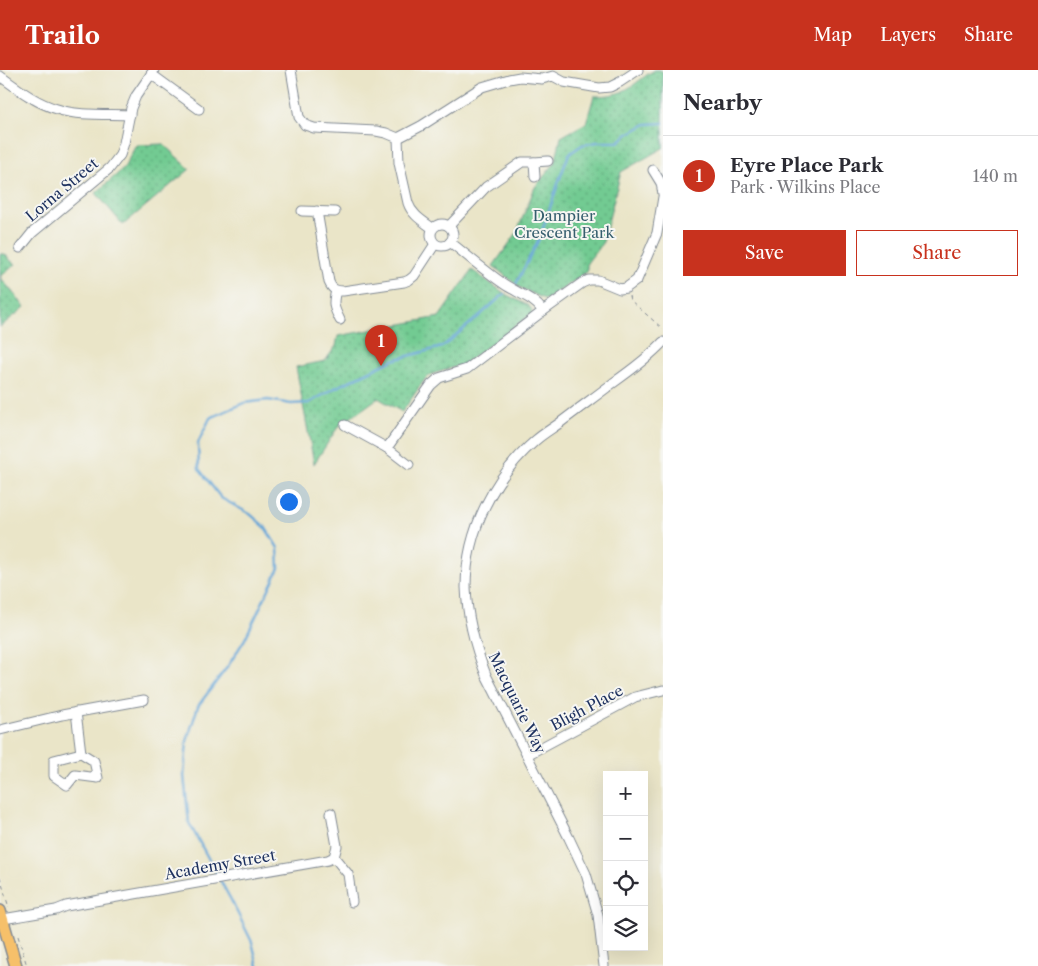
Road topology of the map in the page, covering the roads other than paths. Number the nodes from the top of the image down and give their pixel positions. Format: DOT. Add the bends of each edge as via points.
graph roads {
  1 [pos="291,70"];
  2 [pos="638,70"];
  3 [pos="153,72"];
  4 [pos="554,73"];
  5 [pos="0,76"];
  6 [pos="199,109"];
  7 [pos="130,115"];
  8 [pos="398,138"];
  9 [pos="548,161"];
  10 [pos="534,162"];
  11 [pos="653,170"];
  12 [pos="535,177"];
  13 [pos="663,196"];
  14 [pos="302,211"];
  15 [pos="317,212"];
  16 [pos="335,212"];
  17 [pos="449,226"];
  18 [pos="432,228"];
  19 [pos="450,242"];
  20 [pos="435,244"];
  21 [pos="20,248"];
  22 [pos="336,291"];
  23 [pos="543,311"];
  24 [pos="340,320"];
  25 [pos="663,342"];
  26 [pos="345,424"];
  27 [pos="387,448"];
  28 [pos="409,465"];
  29 [pos="663,690"];
  30 [pos="144,700"];
  31 [pos="76,712"];
  32 [pos="0,730"];
  33 [pos="81,753"];
  34 [pos="527,755"];
  35 [pos="331,813"];
  36 [pos="334,857"];
  37 [pos="352,902"];
  38 [pos="1,915"];
  39 [pos="16,966"];
  40 [pos="604,966"];
  1 -- 8 [label="street" via="299,117 305,125 376,131"];
  2 -- 4 [label="street" via="610,87 599,88 564,82"];
  3 -- 6 [label="street"];
  3 -- 7 [label="street, Lorna Street" via="136,96"];
  4 -- 8 [label="street" via="542,78 509,79 482,87"];
  5 -- 7 [label="street" via="34,99 57,109"];
  7 -- 21 [label="street, Lorna Street" via="120,156 32,233"];
  8 -- 18 [label="street" via="399,163 410,209"];
  9 -- 10 [label="street"];
  10 -- 12 [label="street"];
  10 -- 17 [label="street" via="522,162 486,187"];
  11 -- 13 [label="street" via="661,183"];
  13 -- 23 [label="street" via="657,233 637,280 620,289 598,280 589,280"];
  14 -- 15 [label="street"];
  15 -- 16 [label="street"];
  15 -- 22 [label="street" via="329,282"];
  17 -- 18 [label="street" via="442,223"];
  17 -- 19 [label="street" via="453,232"];
  18 -- 20 [label="street" via="430,235"];
  19 -- 20 [label="street" via="445,246"];
  19 -- 23 [label="street"];
  20 -- 22 [label="street" via="409,280"];
  22 -- 24 [label="street" via="334,308"];
  23 -- 27 [label="street" via="467,369 431,384"];
  25 -- 34 [label="street, Macquarie Way" via="646,359 522,453 498,483 478,521 466,587 472,632 486,676"];
  26 -- 27 [label="street"];
  27 -- 28 [label="street"];
  29 -- 34 [label="street, Bligh Place" via="635,698"];
  30 -- 31 [label="street"];
  31 -- 32 [label="street"];
  31 -- 33 [label="street"];
  33 -- 33 [label="street" via="94,761 98,778 75,775 67,785 54,776 54,760"];
  34 -- 40 [label="street, Macquarie Way" via="586,874 598,915"];
  35 -- 36 [label="street" via="337,846"];
  36 -- 37 [label="street" via="348,874"];
  36 -- 38 [label="street, Academy Street" via="56,910"];
  38 -- 39 [label="main road"];
}
